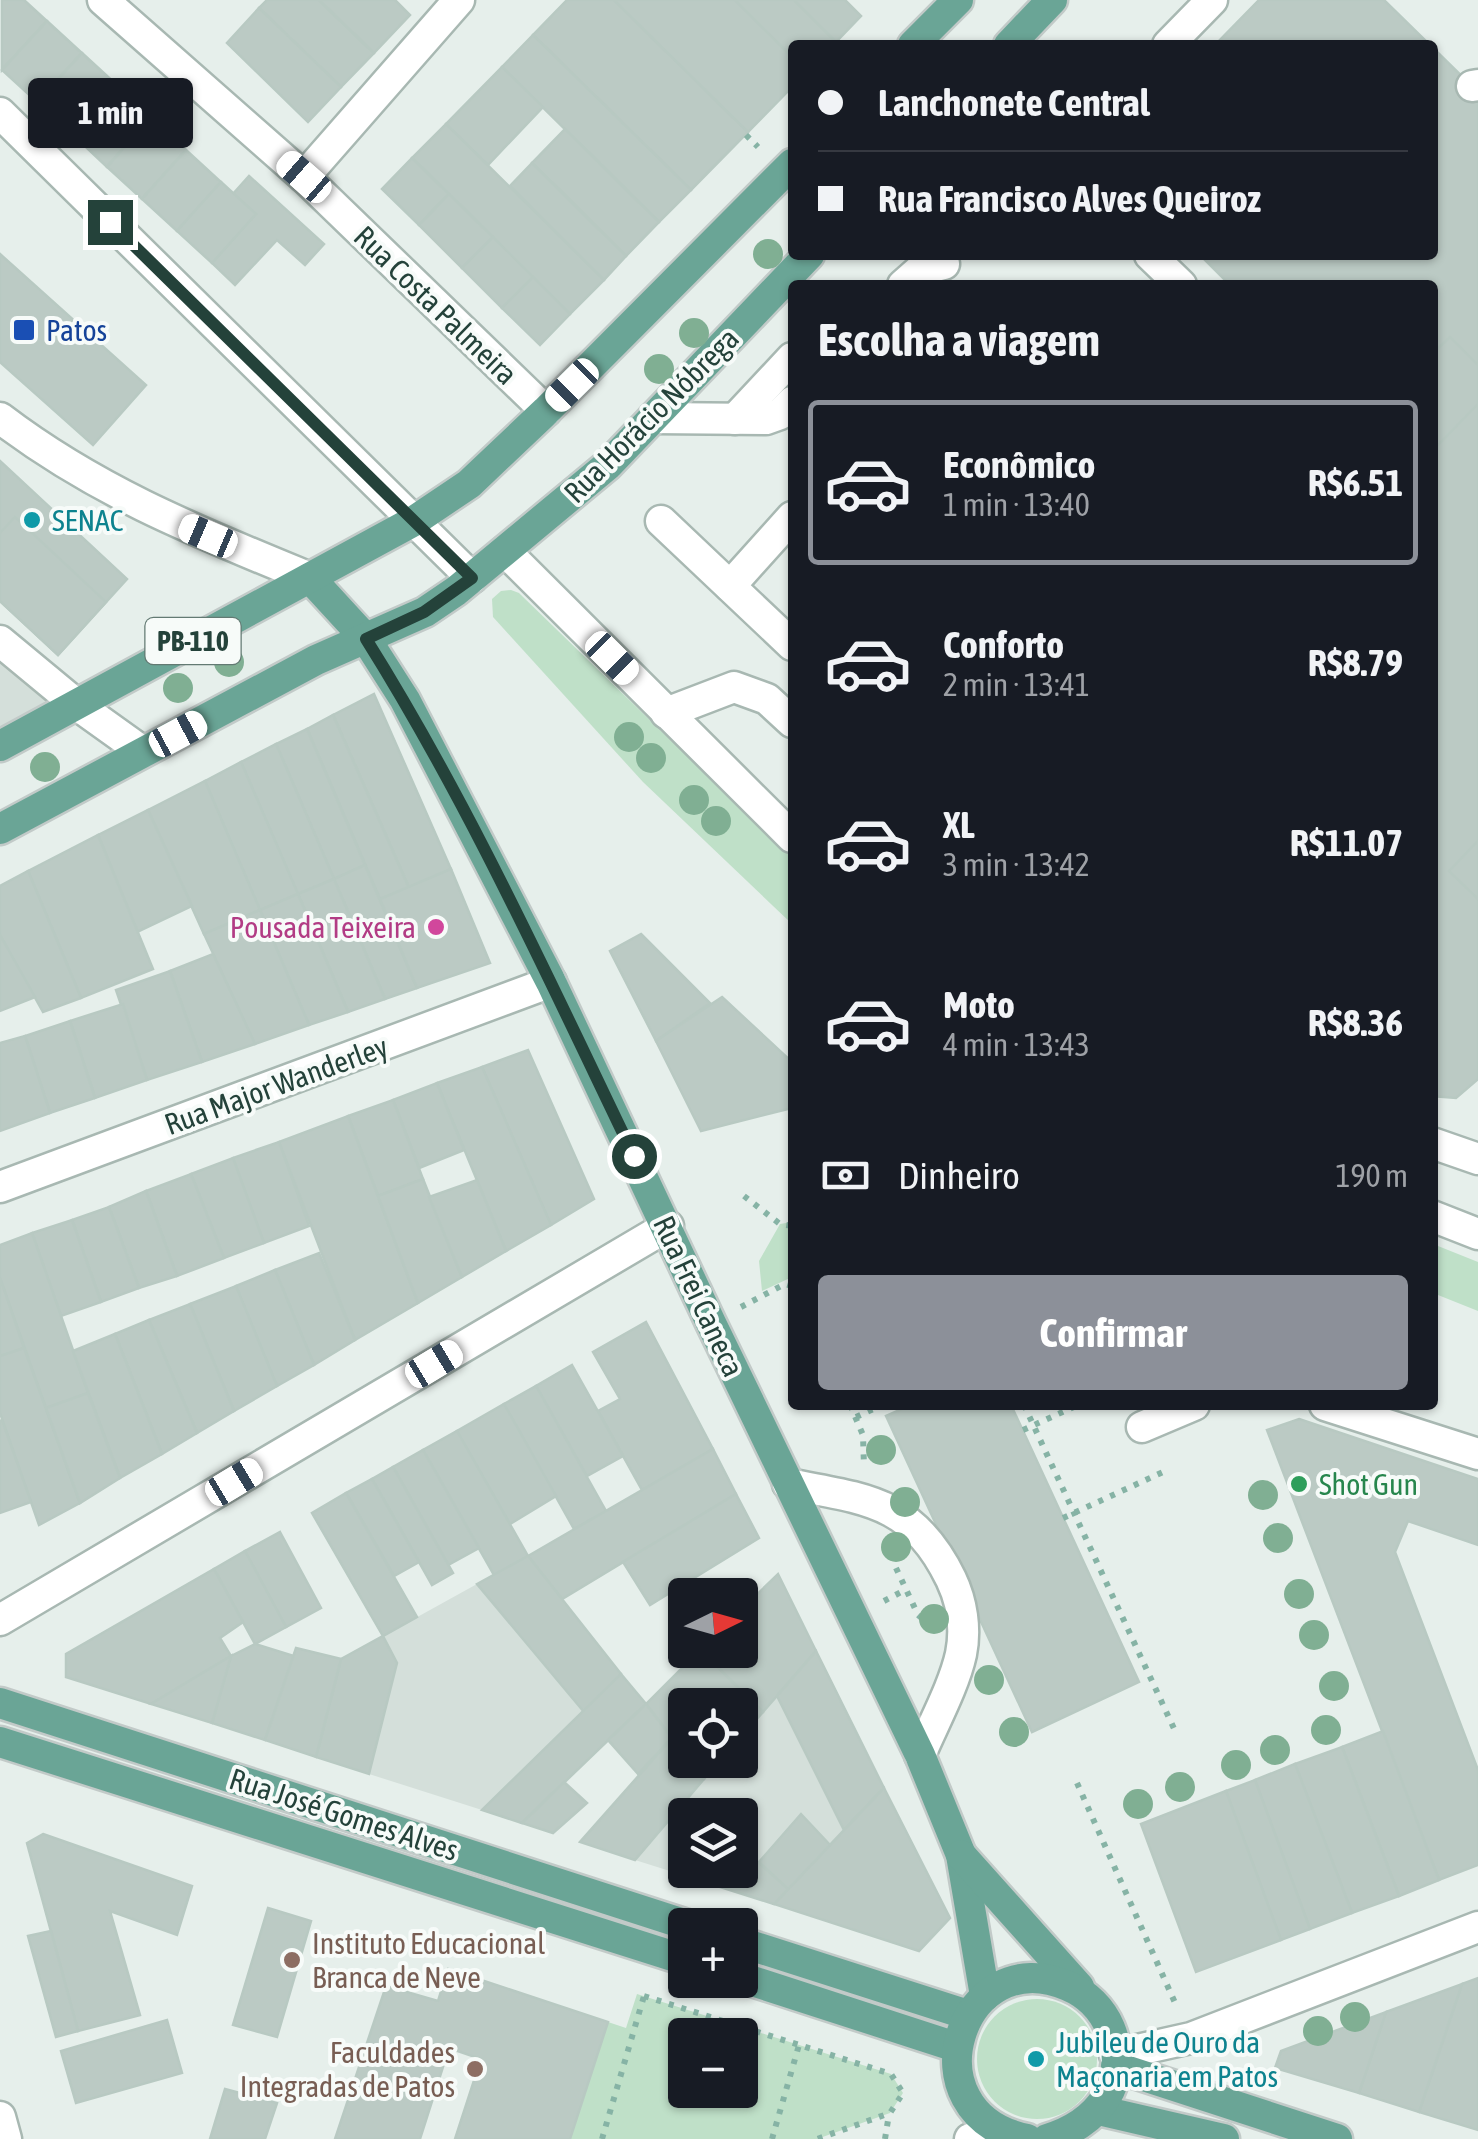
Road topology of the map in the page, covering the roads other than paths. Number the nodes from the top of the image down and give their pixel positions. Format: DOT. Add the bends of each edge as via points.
graph roads {
  1 [pos="103,0"];
  2 [pos="459,0"];
  3 [pos="958,0"];
  4 [pos="1052,0"];
  5 [pos="1212,0"];
  6 [pos="918,40"];
  7 [pos="1015,40"];
  8 [pos="1173,40"];
  9 [pos="0,113"];
  10 [pos="788,168"];
  11 [pos="304,177"];
  12 [pos="804,260"];
  13 [pos="1155,260"];
  14 [pos="944,268"];
  15 [pos="909,280"];
  16 [pos="1176,280"];
  17 [pos="788,362"];
  18 [pos="788,406"];
  19 [pos="546,411"];
  20 [pos="0,418"];
  21 [pos="652,418"];
  22 [pos="735,419"];
  23 [pos="661,520"];
  24 [pos="414,521"];
  25 [pos="788,522"];
  26 [pos="505,550"];
  27 [pos="310,578"];
  28 [pos="472,578"];
  29 [pos="730,586"];
  30 [pos="366,639"];
  31 [pos="0,641"];
  32 [pos="788,641"];
  33 [pos="734,687"];
  34 [pos="788,693"];
  35 [pos="76,704"];
  36 [pos="666,712"];
  37 [pos="788,718"];
  38 [pos="0,746"];
  39 [pos="144,752"];
  40 [pos="0,829"];
  41 [pos="788,833"];
  42 [pos="551,982"];
  43 [pos="1438,1145"];
  44 [pos="1478,1159"];
  45 [pos="0,1188"];
  46 [pos="1438,1218"];
  47 [pos="668,1226"];
  48 [pos="1478,1234"];
  49 [pos="1182,1410"];
  50 [pos="1340,1410"];
  51 [pos="1142,1427"];
  52 [pos="1478,1454"];
  53 [pos="788,1484"];
  54 [pos="0,1620"];
  55 [pos="0,1703"];
  56 [pos="0,1742"];
  57 [pos="920,1755"];
  58 [pos="961,1855"];
  59 [pos="668,1919"];
  60 [pos="1478,1928"];
  61 [pos="758,1947"];
  62 [pos="668,1955"];
  63 [pos="758,1983"];
  64 [pos="1088,1997"];
  65 [pos="976,2006"];
  66 [pos="956,2047"];
  67 [pos="1115,2061"];
  68 [pos="1098,2110"];
  69 [pos="0,2117"];
  70 [pos="983,2134"];
  71 [pos="6,2139"];
  72 [pos="1027,2139"];
  73 [pos="1047,2139"];
  74 [pos="1224,2139"];
  75 [pos="1337,2139"];
  1 -- 11 [label="street, Rua Costa Palmeira"];
  2 -- 11 [label="street"];
  3 -- 6 [label="main road"];
  4 -- 7 [label="main road"];
  5 -- 8 [label="street"];
  9 -- 24 [label="street"];
  10 -- 19 [label="main road"];
  11 -- 19 [label="street, Rua Costa Palmeira"];
  12 -- 21 [label="main road, Rua Horácio Nóbrega"];
  13 -- 16 [label="street"];
  14 -- 15 [label="street" via="920,270"];
  17 -- 22 [label="street"];
  18 -- 22 [label="street" via="766,419"];
  19 -- 24 [label="main road" via="468,484"];
  20 -- 27 [label="street" via="147,510"];
  21 -- 22 [label="street"];
  21 -- 26 [label="main road, Rua Horácio Nóbrega" via="608,465"];
  23 -- 29 [label="street"];
  24 -- 27 [label="main road"];
  24 -- 28 [label="street"];
  25 -- 29 [label="street"];
  26 -- 28 [label="main road, Rua Horácio Nóbrega"];
  26 -- 36 [label="street"];
  27 -- 30 [label="main road, Rua Frei Caneca"];
  27 -- 35 [label="main road, PB-110"];
  28 -- 30 [label="main road, Rua Horácio Nóbrega / PB-110" via="438,604"];
  29 -- 32 [label="street"];
  30 -- 39 [label="main road, PB-110"];
  30 -- 42 [label="main road, Rua Frei Caneca" via="405,700"];
  31 -- 35 [label="street"];
  33 -- 34 [label="street" via="765,683"];
  33 -- 36 [label="street"];
  33 -- 37 [label="street" via="767,699"];
  35 -- 38 [label="main road, PB-110"];
  35 -- 39 [label="street"];
  36 -- 41 [label="street"];
  39 -- 40 [label="main road, PB-110"];
  42 -- 45 [label="street, Rua Major Wanderley"];
  42 -- 47 [label="main road, Rua Frei Caneca"];
  43 -- 44 [label="street"];
  46 -- 48 [label="street"];
  47 -- 53 [label="main road, Rua Frei Caneca"];
  47 -- 54 [label="street"];
  49 -- 51 [label="street"];
  50 -- 52 [label="street"];
  53 -- 57 [label="main road, Rua Frei Caneca"];
  53 -- 57 [label="street" via="858,1497 914,1523 948,1572 964,1620 961,1655"];
  55 -- 59 [label="main road, Rua José Gomes Alves"];
  56 -- 62 [label="main road, Rua José Gomes Alves"];
  57 -- 58 [label="main road, Rua Frei Caneca"];
  58 -- 64 [label="main road, Rua Frei Caneca"];
  58 -- 65 [label="main road, Rua Frei Caneca"];
  60 -- 67 [label="street"];
  61 -- 65 [label="main road"];
  63 -- 66 [label="main road"];
  64 -- 65 [label="main road" via="1060,1982 1029,1978 998,1988"];
  64 -- 67 [label="main road, Rua Frei Caneca" via="1110,2028"];
  65 -- 66 [label="main road"];
  66 -- 70 [label="main road" via="960,2085"];
  67 -- 68 [label="main road" via="1112,2086"];
  67 -- 75 [label="main road"];
  68 -- 73 [label="main road" via="1084,2124"];
  68 -- 74 [label="main road"];
  69 -- 71 [label="street"];
  70 -- 72 [label="main road"];
}
